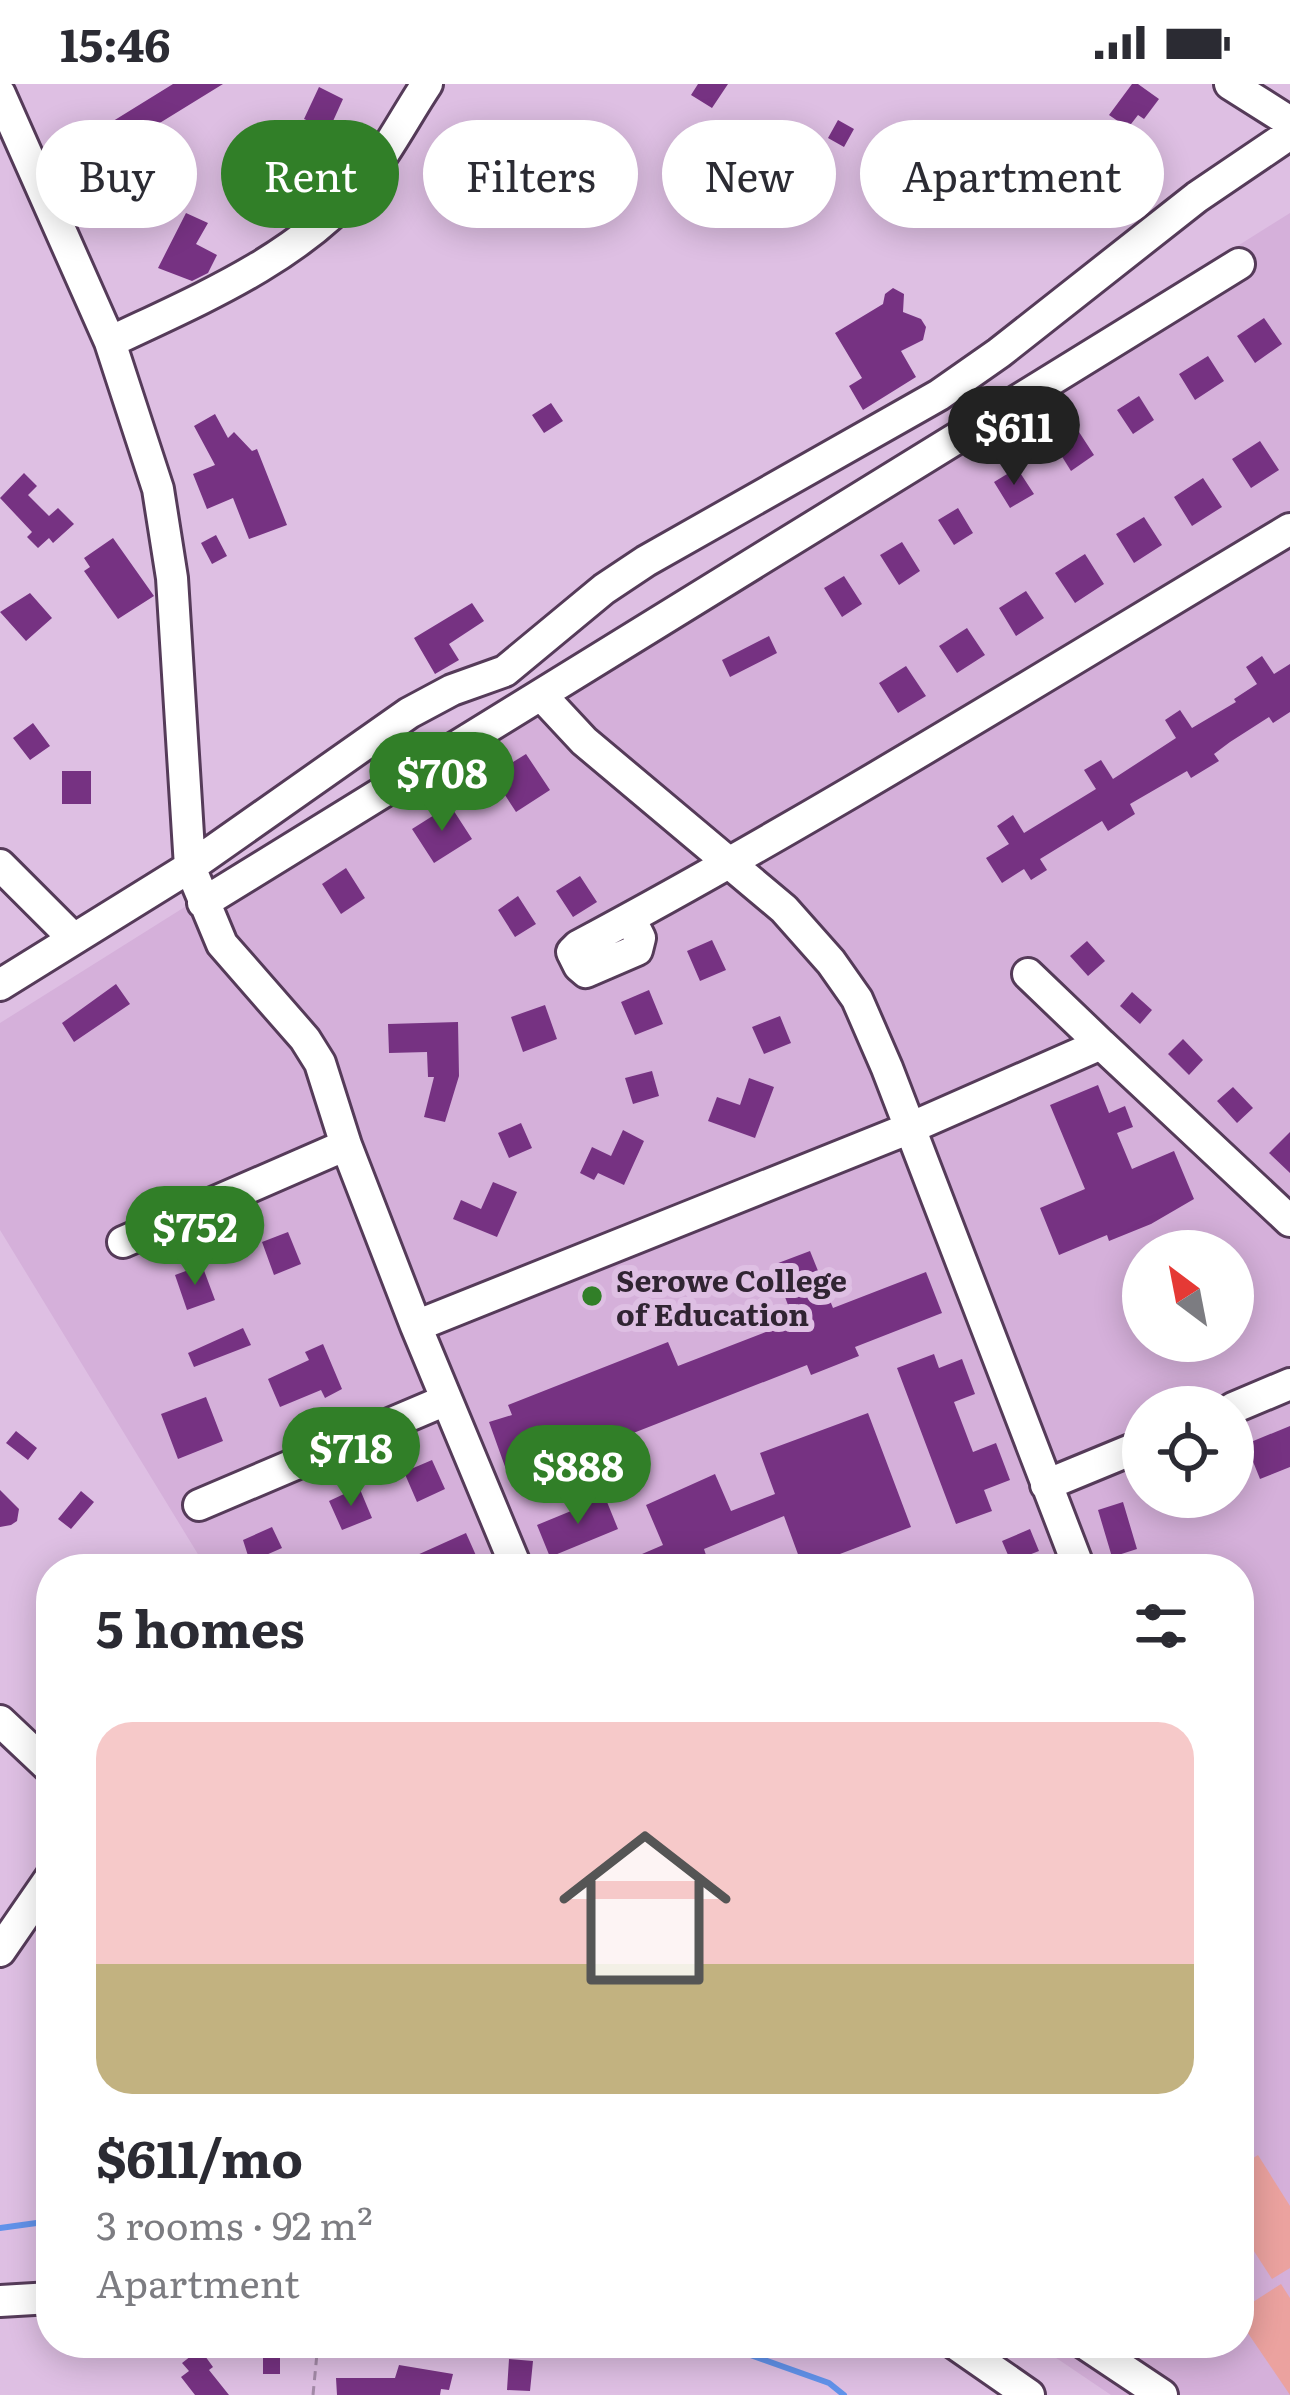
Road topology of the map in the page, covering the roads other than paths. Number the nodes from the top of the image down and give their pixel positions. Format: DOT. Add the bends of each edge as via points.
graph roads {
  1 [pos="427,84"];
  2 [pos="1230,84"];
  3 [pos="1,100"];
  4 [pos="1290,122"];
  5 [pos="1290,134"];
  6 [pos="1239,264"];
  7 [pos="110,342"];
  8 [pos="1290,529"];
  9 [pos="543,697"];
  10 [pos="0,865"];
  11 [pos="729,866"];
  12 [pos="190,867"];
  13 [pos="202,903"];
  14 [pos="630,918"];
  15 [pos="74,939"];
  16 [pos="1028,974"];
  17 [pos="0,985"];
  18 [pos="1101,1044"];
  19 [pos="910,1128"];
  20 [pos="346,1145"];
  21 [pos="1290,1221"];
  22 [pos="123,1242"];
  23 [pos="416,1326"];
  24 [pos="1290,1384"];
  25 [pos="1254,1399"];
  26 [pos="446,1400"];
  27 [pos="1122,1454"];
  28 [pos="1046,1485"];
  29 [pos="199,1505"];
  30 [pos="511,1554"];
  31 [pos="1074,1554"];
  32 [pos="0,1721"];
  33 [pos="36,1755"];
  34 [pos="36,1899"];
  35 [pos="0,1951"];
  36 [pos="36,2299"];
  37 [pos="0,2301"];
  38 [pos="976,2358"];
  39 [pos="1106,2358"];
  40 [pos="1029,2395"];
  41 [pos="1162,2395"];
  1 -- 7 [label="street" via="340,205 234,283"];
  2 -- 4 [label="street"];
  3 -- 7 [label="street"];
  5 -- 12 [label="street" via="939,394 646,561 506,671 409,713"];
  6 -- 9 [label="street"];
  7 -- 12 [label="street" via="145,444 166,542"];
  8 -- 11 [label="street"];
  9 -- 11 [label="street"];
  9 -- 13 [label="street"];
  10 -- 15 [label="street"];
  11 -- 14 [label="street"];
  11 -- 19 [label="street" via="784,909 857,999"];
  12 -- 13 [label="street"];
  12 -- 15 [label="street"];
  13 -- 20 [label="street" via="222,944 320,1063"];
  15 -- 17 [label="street"];
  16 -- 18 [label="street"];
  18 -- 19 [label="street"];
  18 -- 21 [label="street"];
  19 -- 23 [label="street"];
  19 -- 28 [label="street"];
  20 -- 22 [label="street"];
  20 -- 23 [label="street"];
  23 -- 26 [label="street"];
  24 -- 25 [label="street"];
  26 -- 29 [label="street"];
  26 -- 30 [label="street"];
  27 -- 28 [label="street"];
  28 -- 31 [label="street"];
  32 -- 33 [label="street"];
  34 -- 35 [label="street"];
  36 -- 37 [label="street"];
  38 -- 40 [label="street"];
  39 -- 41 [label="street"];
}
